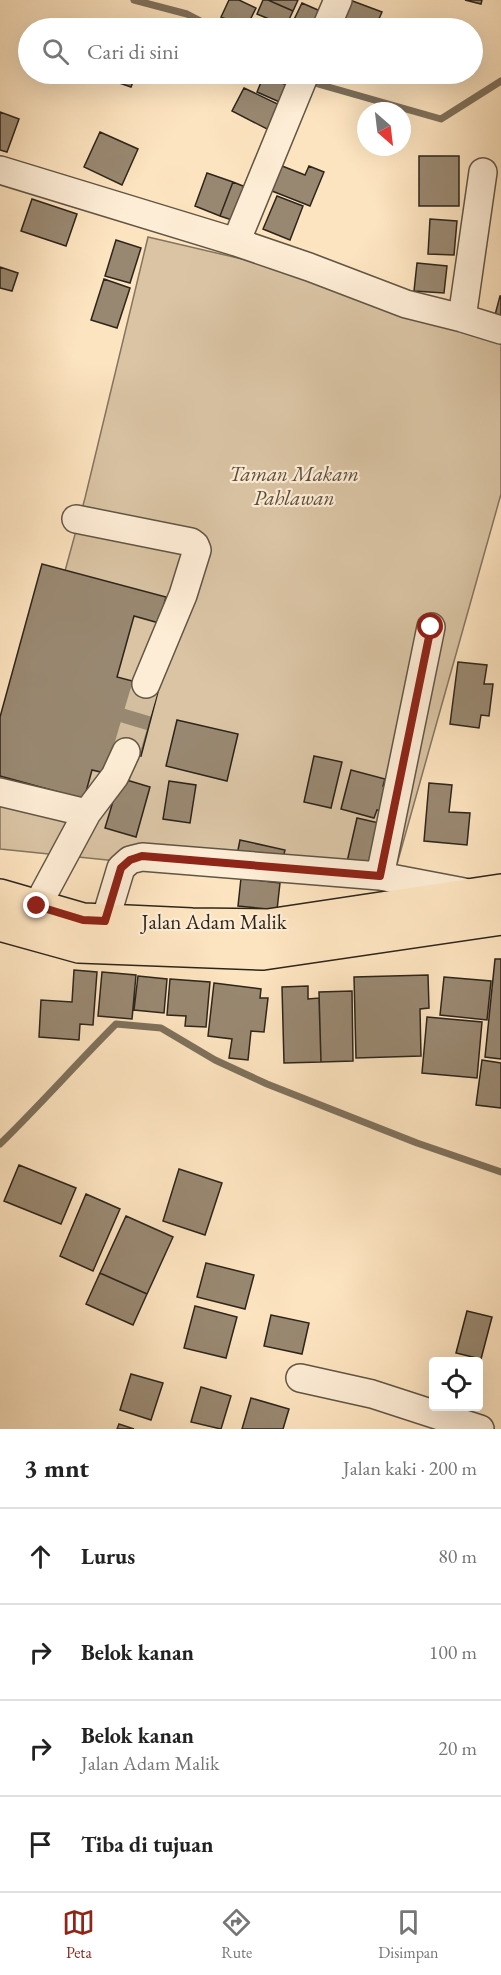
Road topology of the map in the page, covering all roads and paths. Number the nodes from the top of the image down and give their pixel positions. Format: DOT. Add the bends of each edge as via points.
graph roads {
  1 [pos="338,0"];
  2 [pos="330,18"];
  3 [pos="301,84"];
  4 [pos="0,170"];
  5 [pos="483,172"];
  6 [pos="236,242"];
  7 [pos="462,318"];
  8 [pos="501,330"];
  9 [pos="76,519"];
  10 [pos="431,627"];
  11 [pos="147,684"];
  12 [pos="126,752"];
  13 [pos="0,792"];
  14 [pos="87,813"];
  15 [pos="380,876"];
  16 [pos="0,896"];
  17 [pos="494,901"];
  18 [pos="37,906"];
  19 [pos="0,924"];
  20 [pos="103,934"];
  21 [pos="300,1378"];
  22 [pos="480,1429"];
  1 -- 2 [label="street"];
  3 -- 6 [label="street"];
  4 -- 6 [label="street"];
  5 -- 7 [label="street"];
  6 -- 7 [label="street" via="406,304"];
  7 -- 8 [label="street"];
  9 -- 11 [label="street" via="195,545 183,595"];
  10 -- 15 [label="street"];
  12 -- 14 [label="street" via="115,776"];
  13 -- 14 [label="street"];
  14 -- 18 [label="street"];
  15 -- 17 [label="street"];
  15 -- 20 [label="street" via="142,856 121,868"];
  16 -- 18 [label="main road, Jalan Adam Malik"];
  17 -- 20 [label="main road, Jalan Adam Malik" via="263,953"];
  18 -- 20 [label="main road, Jalan Adam Malik" via="83,920"];
  19 -- 20 [label="main road, Jalan Adam Malik" via="79,946"];
  21 -- 22 [label="street" via="372,1394"];
}
